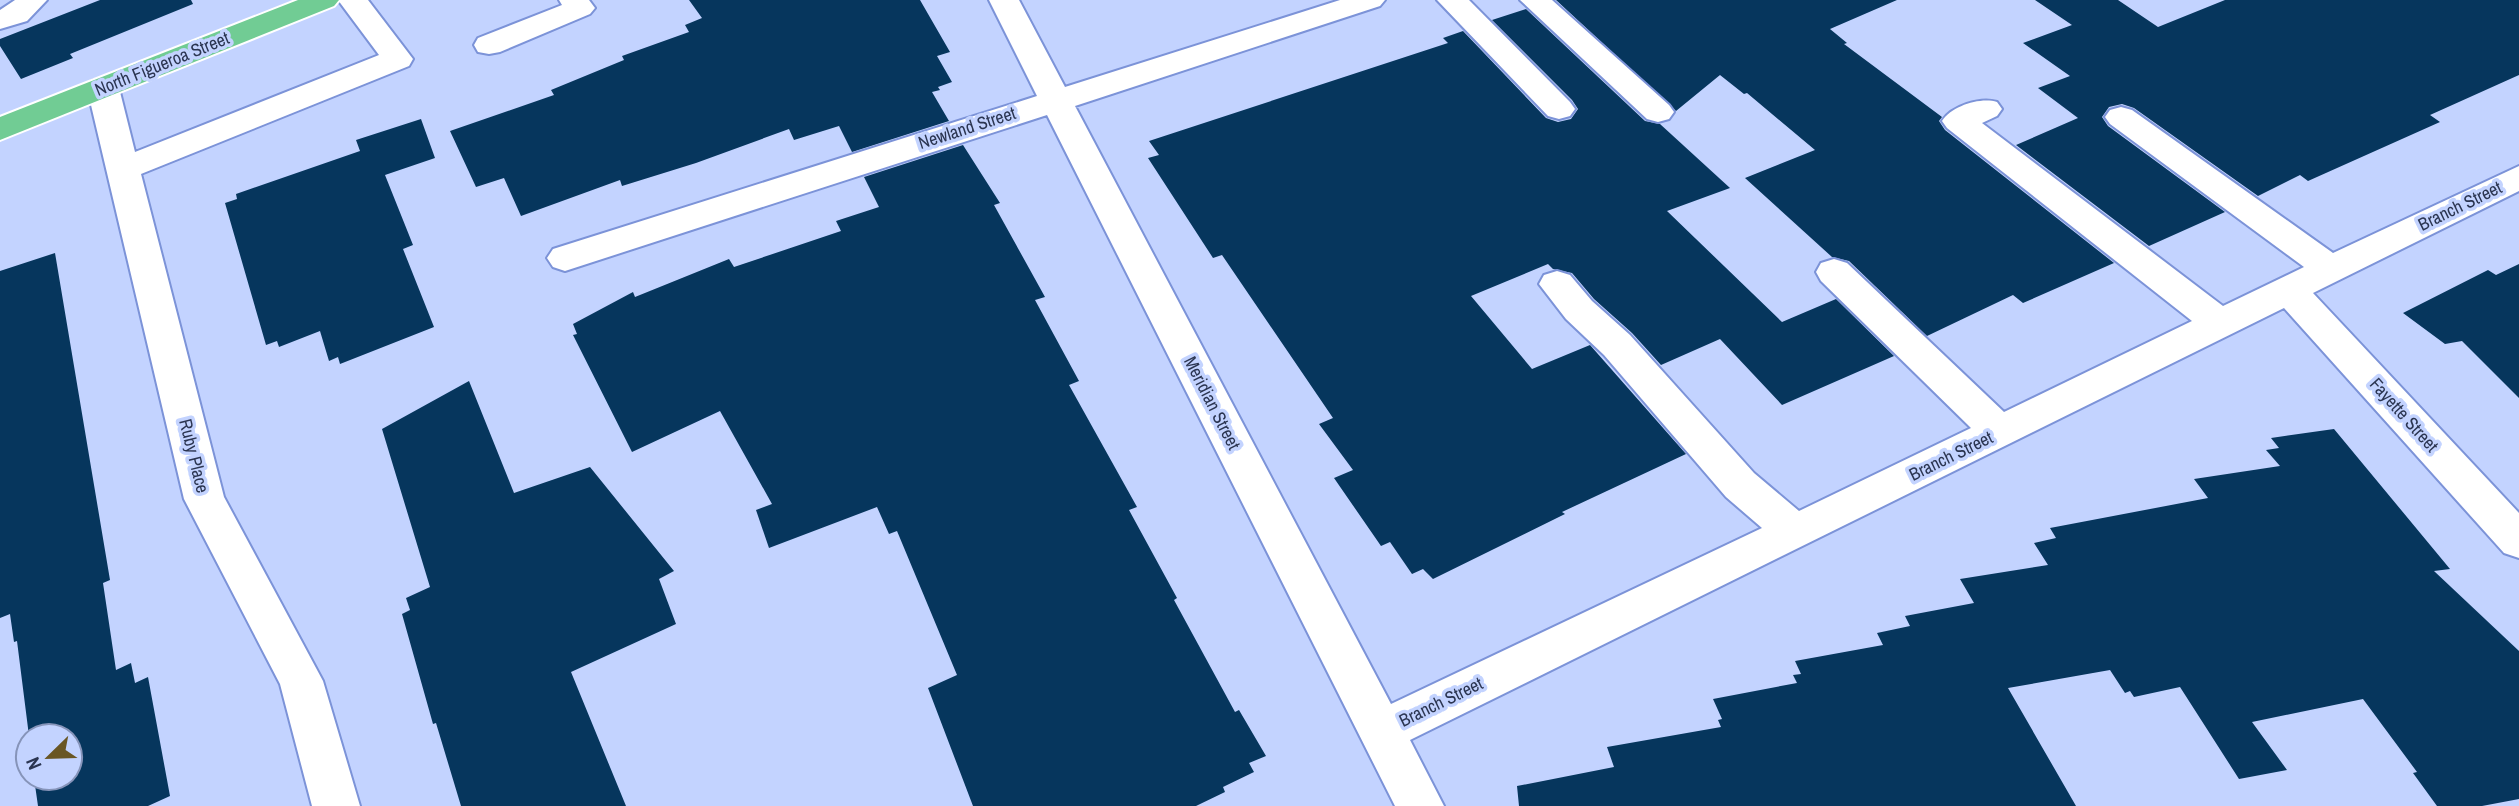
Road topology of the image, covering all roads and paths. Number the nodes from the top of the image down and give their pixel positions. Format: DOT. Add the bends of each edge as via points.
graph roads {
  1 [pos="32,0"];
  2 [pos="324,0"];
  3 [pos="353,0"];
  4 [pos="1004,0"];
  5 [pos="1370,0"];
  6 [pos="1452,0"];
  7 [pos="1535,0"];
  8 [pos="582,3"];
  9 [pos="1324,6"];
  10 [pos="0,20"];
  11 [pos="489,45"];
  12 [pos="103,88"];
  13 [pos="1055,99"];
  14 [pos="1986,109"];
  15 [pos="1559,110"];
  16 [pos="1658,112"];
  17 [pos="2121,117"];
  18 [pos="0,129"];
  19 [pos="122,169"];
  20 [pos="2519,177"];
  21 [pos="565,258"];
  22 [pos="2331,269"];
  23 [pos="1835,272"];
  24 [pos="1558,284"];
  25 [pos="2289,290"];
  26 [pos="2220,323"];
  27 [pos="2000,432"];
  28 [pos="1795,532"];
  29 [pos="2519,541"];
  30 [pos="1381,731"];
  31 [pos="336,806"];
  32 [pos="1420,806"];
  1 -- 10 [label="street" via="16,15"];
  2 -- 12 [label="main road, North Figueroa Street"];
  3 -- 19 [label="street" via="398,60"];
  4 -- 13 [label="street, Meridian Street"];
  5 -- 9 [label="street, Newland Street"];
  6 -- 15 [label="street"];
  7 -- 16 [label="street"];
  8 -- 11 [label="street"];
  9 -- 13 [label="street, Newland Street"];
  12 -- 18 [label="main road, North Figueroa Street"];
  12 -- 19 [label="street, Ruby Place"];
  13 -- 21 [label="street, Newland Street"];
  13 -- 30 [label="street, Meridian Street"];
  14 -- 26 [label="street" via="1958,121"];
  17 -- 22 [label="street"];
  19 -- 31 [label="street, Ruby Place" via="204,499 301,681"];
  20 -- 22 [label="street, Branch Street"];
  22 -- 25 [label="street, Branch Street"];
  23 -- 27 [label="street"];
  24 -- 28 [label="street" via="1741,485"];
  25 -- 26 [label="street, Branch Street"];
  25 -- 29 [label="street, Fayette Street"];
  26 -- 27 [label="street, Branch Street"];
  27 -- 28 [label="street, Branch Street"];
  28 -- 30 [label="street, Branch Street"];
  30 -- 32 [label="street, Meridian Street"];
}
